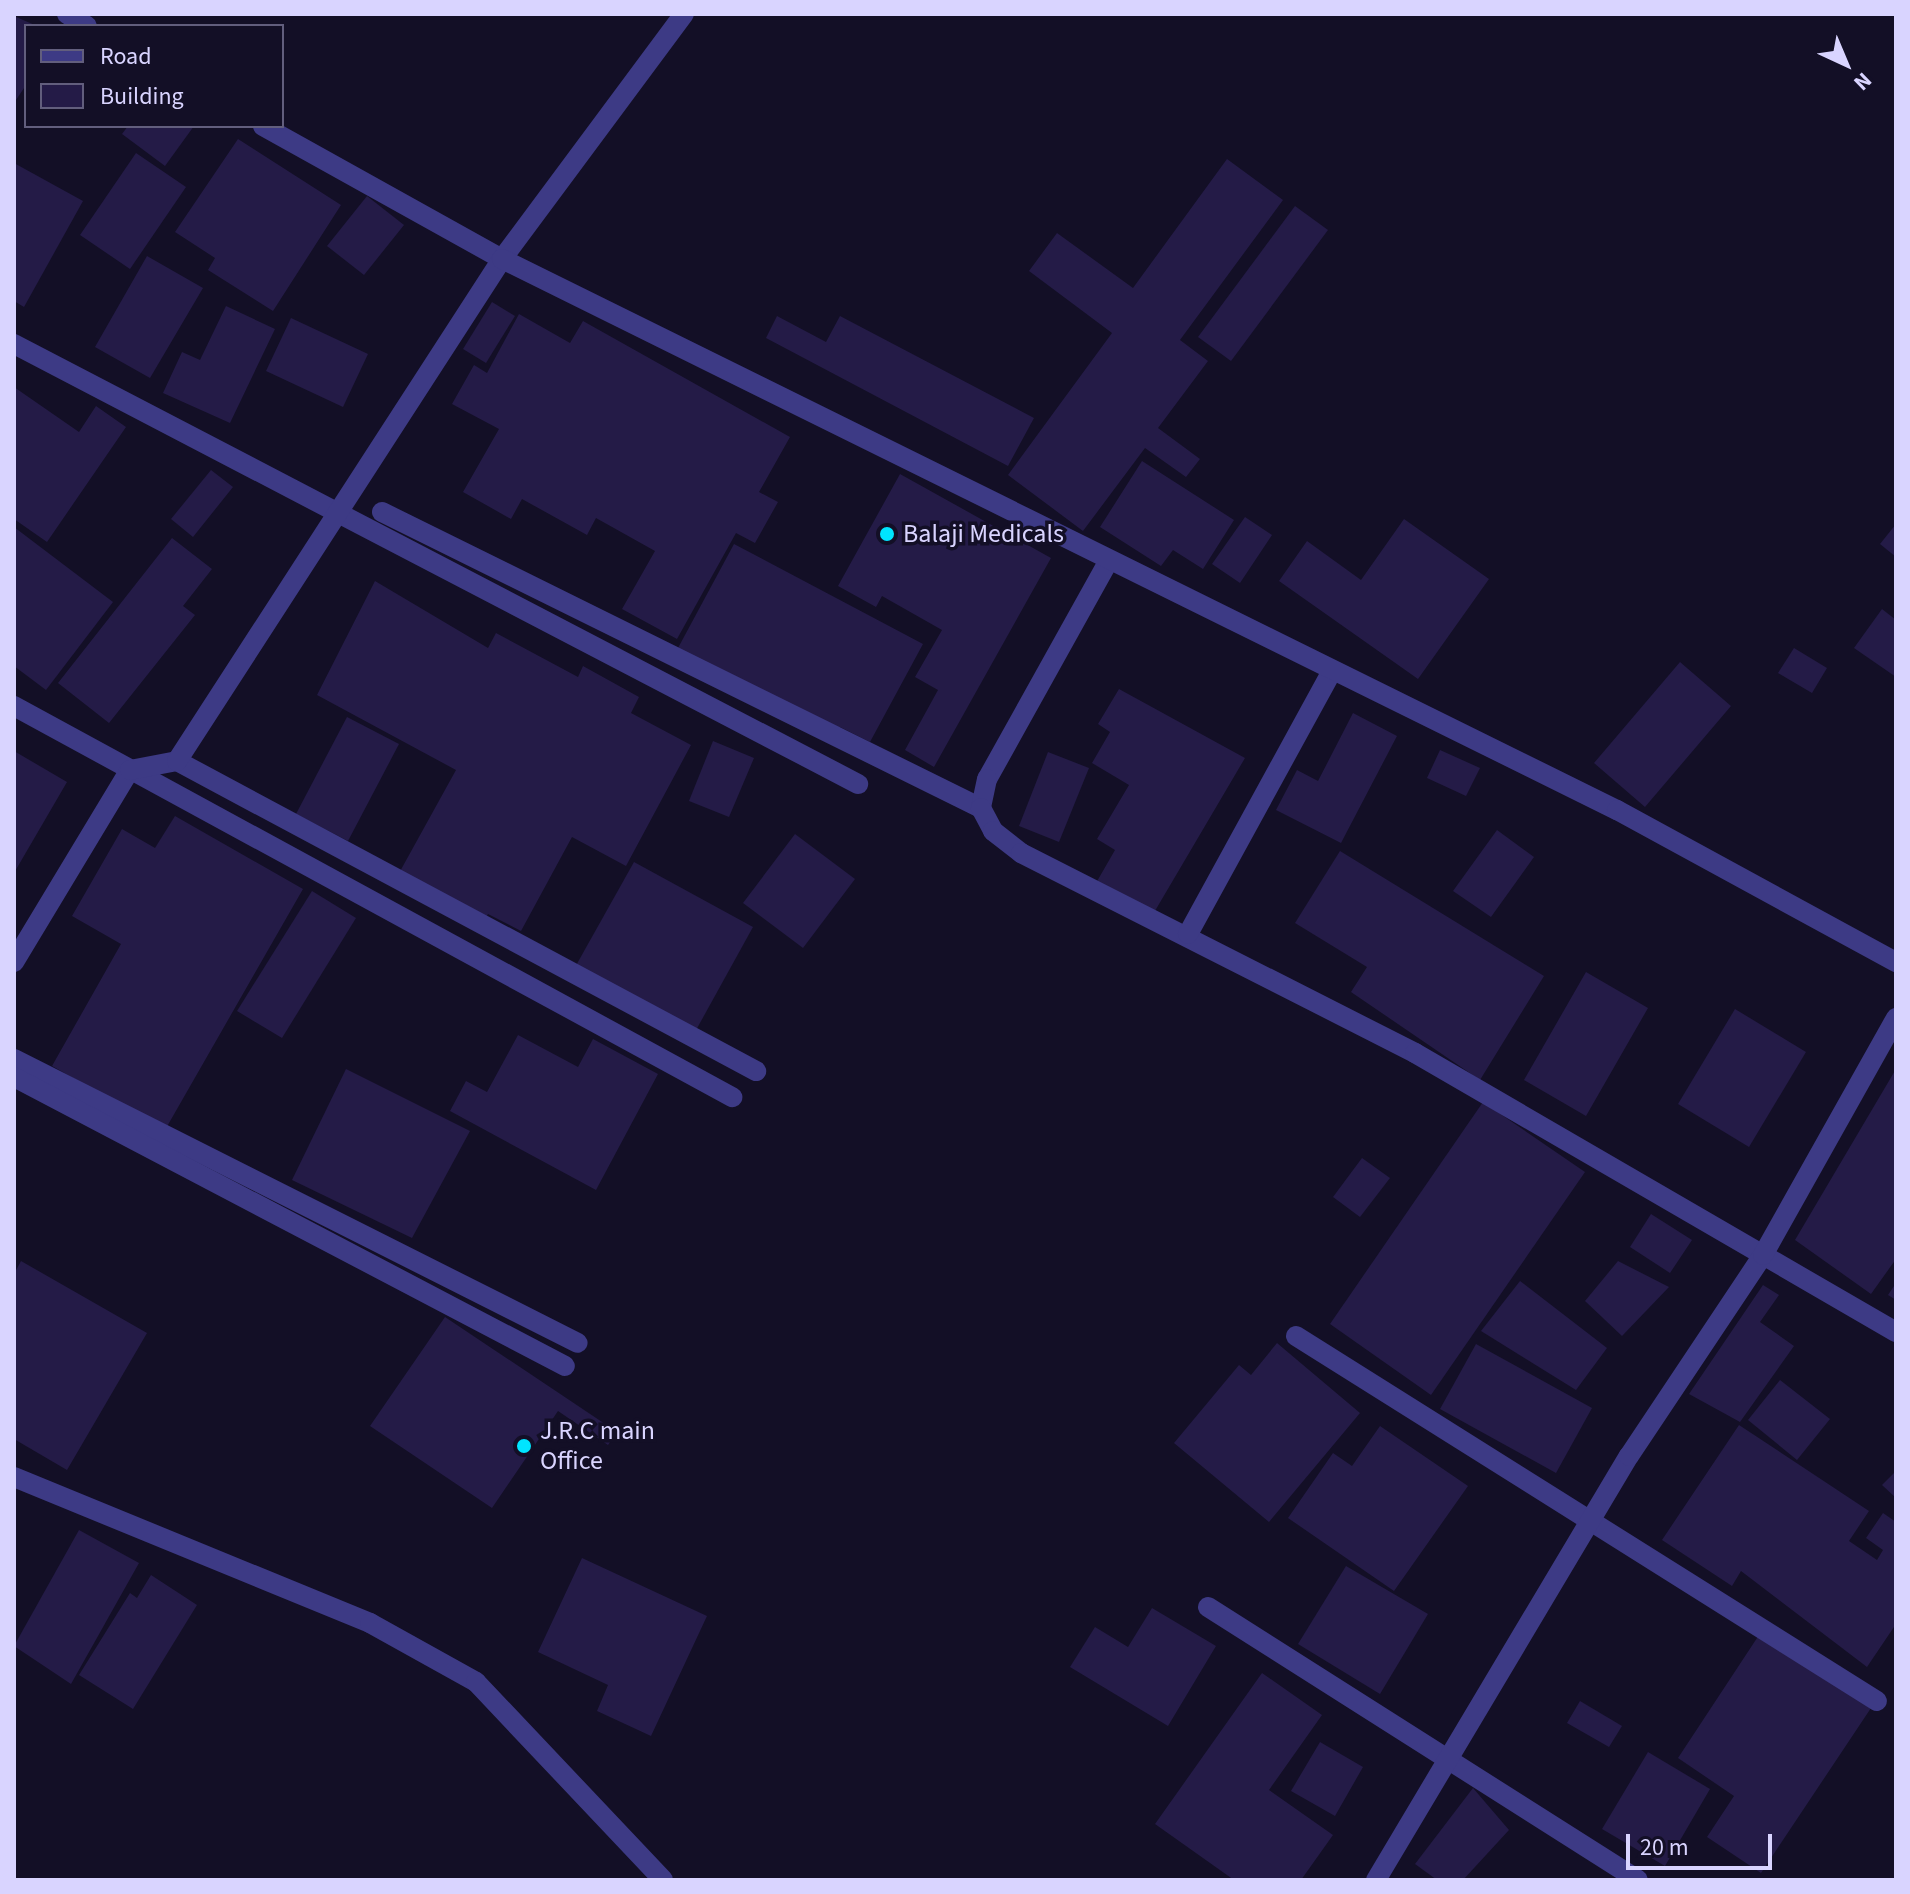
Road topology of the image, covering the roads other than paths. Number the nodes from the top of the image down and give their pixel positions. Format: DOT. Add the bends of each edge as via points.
graph roads {
  1 [pos="684,14"];
  2 [pos="267,128"];
  3 [pos="502,259"];
  4 [pos="14,344"];
  5 [pos="382,512"];
  6 [pos="340,516"];
  7 [pos="1108,562"];
  8 [pos="1332,671"];
  9 [pos="14,706"];
  10 [pos="177,761"];
  11 [pos="130,770"];
  12 [pos="858,784"];
  13 [pos="981,808"];
  14 [pos="1188,934"];
  15 [pos="14,962"];
  16 [pos="1896,962"];
  17 [pos="1896,1018"];
  18 [pos="14,1059"];
  19 [pos="756,1071"];
  20 [pos="14,1077"];
  21 [pos="732,1097"];
  22 [pos="1763,1255"];
  23 [pos="1896,1332"];
  24 [pos="1296,1336"];
  25 [pos="578,1343"];
  26 [pos="565,1366"];
  27 [pos="14,1477"];
  28 [pos="1592,1517"];
  29 [pos="1208,1607"];
  30 [pos="1877,1701"];
  31 [pos="1449,1759"];
  32 [pos="663,1880"];
  33 [pos="1376,1880"];
  34 [pos="1638,1880"];
  1 -- 3 [label="street"];
  2 -- 3 [label="street"];
  3 -- 6 [label="street"];
  3 -- 7 [label="street"];
  4 -- 6 [label="street"];
  5 -- 13 [label="street"];
  6 -- 10 [label="street"];
  6 -- 12 [label="street"];
  7 -- 8 [label="street"];
  7 -- 13 [label="street" via="987,779"];
  8 -- 14 [label="street"];
  8 -- 16 [label="street" via="1617,810"];
  9 -- 11 [label="street"];
  10 -- 11 [label="street"];
  10 -- 19 [label="street"];
  11 -- 15 [label="street"];
  11 -- 21 [label="street"];
  13 -- 14 [label="street" via="993,831 1021,853"];
  14 -- 22 [label="street" via="1415,1053"];
  17 -- 22 [label="street"];
  18 -- 25 [label="street"];
  20 -- 26 [label="street"];
  22 -- 23 [label="street"];
  22 -- 28 [label="street"];
  24 -- 28 [label="street"];
  27 -- 32 [label="street" via="370,1623 476,1682"];
  28 -- 30 [label="street"];
  28 -- 31 [label="street"];
  29 -- 31 [label="street"];
  31 -- 33 [label="street"];
  31 -- 34 [label="street"];
}
